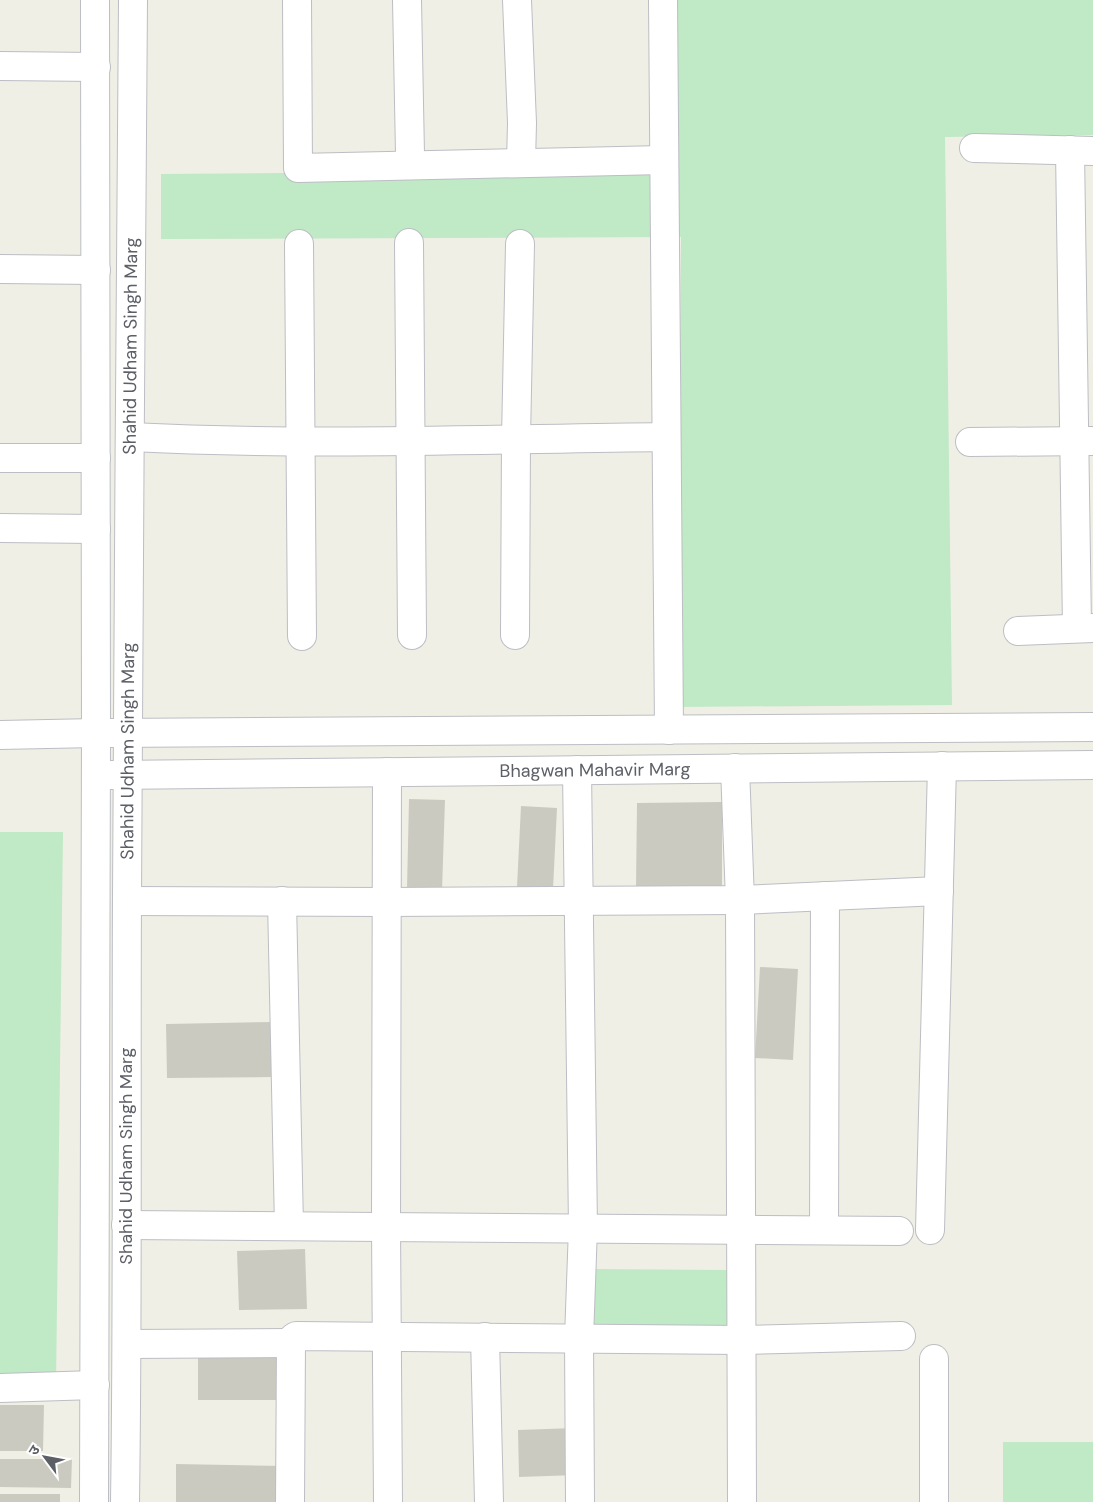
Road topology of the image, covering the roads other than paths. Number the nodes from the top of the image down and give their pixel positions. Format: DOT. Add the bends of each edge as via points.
graph roads {
  1 [pos="96,0"];
  2 [pos="133,0"];
  3 [pos="297,0"];
  4 [pos="407,0"];
  5 [pos="517,0"];
  6 [pos="663,0"];
  7 [pos="0,66"];
  8 [pos="96,67"];
  9 [pos="974,148"];
  10 [pos="1082,151"];
  11 [pos="410,154"];
  12 [pos="663,160"];
  13 [pos="521,162"];
  14 [pos="409,243"];
  15 [pos="299,244"];
  16 [pos="520,244"];
  17 [pos="0,269"];
  18 [pos="96,270"];
  19 [pos="130,437"];
  20 [pos="666,437"];
  21 [pos="516,439"];
  22 [pos="411,441"];
  23 [pos="1083,441"];
  24 [pos="300,442"];
  25 [pos="970,442"];
  26 [pos="0,458"];
  27 [pos="96,458"];
  28 [pos="0,528"];
  29 [pos="96,529"];
  30 [pos="1085,628"];
  31 [pos="1018,631"];
  32 [pos="515,635"];
  33 [pos="302,636"];
  34 [pos="412,636"];
  35 [pos="1093,726"];
  36 [pos="669,730"];
  37 [pos="96,733"];
  38 [pos="127,733"];
  39 [pos="0,735"];
  40 [pos="1093,765"];
  41 [pos="942,766"];
  42 [pos="735,768"];
  43 [pos="577,770"];
  44 [pos="387,772"];
  45 [pos="96,775"];
  46 [pos="127,775"];
  47 [pos="939,891"];
  48 [pos="825,896"];
  49 [pos="740,900"];
  50 [pos="127,901"];
  51 [pos="282,901"];
  52 [pos="578,901"];
  53 [pos="387,902"];
  54 [pos="126,1225"];
  55 [pos="289,1226"];
  56 [pos="386,1227"];
  57 [pos="583,1228"];
  58 [pos="740,1229"];
  59 [pos="824,1230"];
  60 [pos="930,1230"];
  61 [pos="899,1231"];
  62 [pos="387,1336"];
  63 [pos="901,1336"];
  64 [pos="485,1337"];
  65 [pos="579,1338"];
  66 [pos="742,1340"];
  67 [pos="291,1343"];
  68 [pos="127,1344"];
  69 [pos="934,1359"];
  70 [pos="95,1385"];
  71 [pos="0,1388"];
  72 [pos="94,1502"];
  73 [pos="125,1502"];
  74 [pos="290,1502"];
  75 [pos="388,1502"];
  76 [pos="489,1502"];
  77 [pos="580,1502"];
  78 [pos="742,1502"];
  79 [pos="934,1502"];
  1 -- 8 [label="street, Shahid Udham Singh Marg"];
  2 -- 19 [label="street, Shahid Udham Singh Marg"];
  3 -- 13 [label="street" via="298,168"];
  4 -- 11 [label="street"];
  5 -- 13 [label="street"];
  6 -- 12 [label="street"];
  7 -- 8 [label="street"];
  8 -- 18 [label="street, Shahid Udham Singh Marg"];
  9 -- 10 [label="street"];
  10 -- 23 [label="street"];
  12 -- 13 [label="street"];
  12 -- 20 [label="street"];
  14 -- 22 [label="street"];
  15 -- 24 [label="street"];
  16 -- 21 [label="street"];
  17 -- 18 [label="street"];
  18 -- 27 [label="street, Shahid Udham Singh Marg"];
  19 -- 24 [label="street"];
  19 -- 38 [label="street, Shahid Udham Singh Marg"];
  20 -- 21 [label="street"];
  20 -- 36 [label="street"];
  21 -- 22 [label="street"];
  21 -- 32 [label="street"];
  22 -- 24 [label="street"];
  22 -- 34 [label="street"];
  23 -- 25 [label="street"];
  23 -- 30 [label="street"];
  24 -- 33 [label="street"];
  26 -- 27 [label="street"];
  27 -- 29 [label="street, Shahid Udham Singh Marg"];
  28 -- 29 [label="street"];
  29 -- 37 [label="street, Shahid Udham Singh Marg"];
  30 -- 31 [label="street"];
  35 -- 36 [label="street"];
  36 -- 38 [label="street"];
  37 -- 38 [label="street"];
  37 -- 39 [label="street"];
  37 -- 45 [label="street, Shahid Udham Singh Marg"];
  38 -- 46 [label="street, Shahid Udham Singh Marg"];
  40 -- 41 [label="street, Bhagwan Mahavir Marg"];
  41 -- 42 [label="street, Bhagwan Mahavir Marg"];
  41 -- 47 [label="street"];
  42 -- 43 [label="street, Bhagwan Mahavir Marg"];
  42 -- 49 [label="street"];
  43 -- 44 [label="street, Bhagwan Mahavir Marg"];
  43 -- 52 [label="street"];
  44 -- 46 [label="street, Bhagwan Mahavir Marg"];
  44 -- 53 [label="street"];
  45 -- 46 [label="street, Bhagwan Mahavir Marg"];
  45 -- 70 [label="street, Shahid Udham Singh Marg"];
  46 -- 50 [label="street, Shahid Udham Singh Marg"];
  47 -- 48 [label="street"];
  47 -- 60 [label="street"];
  48 -- 49 [label="street"];
  48 -- 59 [label="street"];
  49 -- 52 [label="street"];
  49 -- 58 [label="street"];
  50 -- 51 [label="street"];
  50 -- 54 [label="street, Shahid Udham Singh Marg"];
  51 -- 53 [label="street"];
  51 -- 55 [label="street"];
  52 -- 53 [label="street"];
  52 -- 57 [label="street"];
  53 -- 56 [label="street"];
  54 -- 55 [label="street"];
  54 -- 68 [label="street, Shahid Udham Singh Marg"];
  55 -- 56 [label="street"];
  56 -- 57 [label="street"];
  56 -- 62 [label="street"];
  57 -- 58 [label="street"];
  57 -- 65 [label="street"];
  58 -- 59 [label="street"];
  58 -- 66 [label="street"];
  59 -- 61 [label="street"];
  62 -- 64 [label="street"];
  62 -- 67 [label="street" via="300,1335"];
  62 -- 75 [label="street"];
  63 -- 66 [label="street"];
  64 -- 65 [label="street"];
  64 -- 76 [label="street"];
  65 -- 66 [label="street"];
  65 -- 77 [label="street"];
  66 -- 78 [label="street"];
  67 -- 68 [label="street"];
  67 -- 74 [label="street"];
  68 -- 73 [label="street, Shahid Udham Singh Marg"];
  69 -- 79 [label="street"];
  70 -- 71 [label="street"];
  70 -- 72 [label="street, Shahid Udham Singh Marg"];
}
